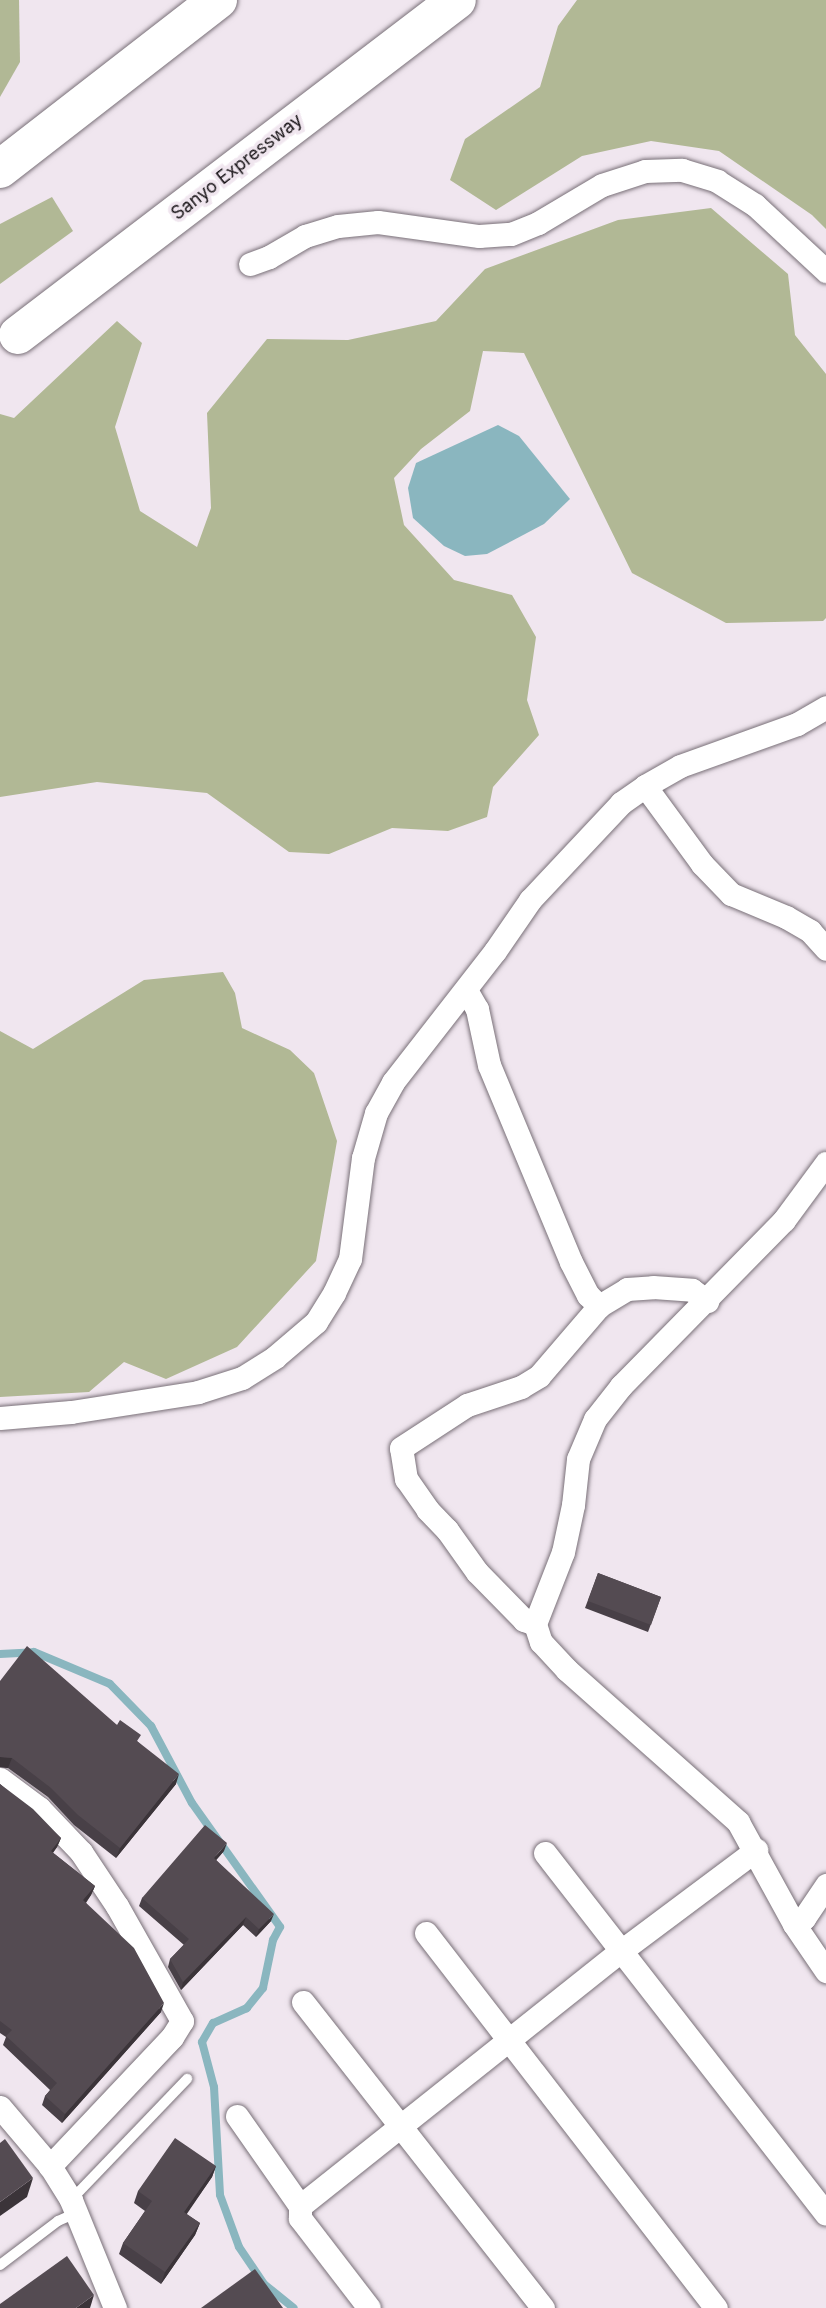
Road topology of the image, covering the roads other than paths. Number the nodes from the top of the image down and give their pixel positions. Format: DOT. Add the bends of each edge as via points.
graph roads {
  1 [pos="218,0"];
  2 [pos="457,0"];
  3 [pos="0,169"];
  4 [pos="250,264"];
  5 [pos="826,271"];
  6 [pos="18,335"];
  7 [pos="826,707"];
  8 [pos="645,786"];
  9 [pos="826,948"];
  10 [pos="466,990"];
  11 [pos="826,1163"];
  12 [pos="706,1301"];
  13 [pos="598,1306"];
  14 [pos="0,1418"];
  15 [pos="535,1624"];
  16 [pos="0,1779"];
  17 [pos="756,1850"];
  18 [pos="545,1853"];
  19 [pos="826,1885"];
  20 [pos="794,1924"];
  21 [pos="426,1933"];
  22 [pos="621,1951"];
  23 [pos="826,1971"];
  24 [pos="303,2002"];
  25 [pos="509,2040"];
  26 [pos="187,2079"];
  27 [pos="0,2107"];
  28 [pos="237,2116"];
  29 [pos="400,2126"];
  30 [pos="50,2166"];
  31 [pos="74,2206"];
  32 [pos="300,2206"];
  33 [pos="826,2214"];
  34 [pos="0,2265"];
  35 [pos="115,2308"];
  36 [pos="369,2308"];
  37 [pos="543,2308"];
  38 [pos="716,2308"];
  1 -- 3 [label="highway"];
  2 -- 6 [label="highway, Sanyo Expressway"];
  4 -- 5 [label="street" via="305,236 338,226 378,222 479,236 511,234 602,185 645,171 682,170 717,181 755,205"];
  7 -- 8 [label="street" via="797,724 680,765"];
  8 -- 9 [label="street" via="702,864 731,894 786,917 810,931"];
  8 -- 10 [label="street" via="621,803 530,900"];
  10 -- 13 [label="street" via="477,1009 489,1065 566,1250"];
  10 -- 14 [label="street" via="393,1082 376,1113 363,1158 349,1259 316,1322 242,1378 198,1392"];
  11 -- 12 [label="street" via="784,1220"];
  12 -- 13 [label="street" via="692,1290 653,1287 627,1289"];
  12 -- 15 [label="street" via="621,1386 595,1419 578,1459 563,1552"];
  13 -- 15 [label="street" via="540,1376 467,1405 401,1448 406,1479 428,1510 477,1572 524,1620"];
  15 -- 17 [label="street" via="541,1642 567,1670 738,1822"];
  16 -- 30 [label="street" via="39,1808 81,1852 182,2021"];
  17 -- 20 [label="street"];
  17 -- 22 [label="street"];
  18 -- 22 [label="street"];
  19 -- 20 [label="street" via="804,1918"];
  20 -- 23 [label="street"];
  21 -- 25 [label="street"];
  22 -- 25 [label="street"];
  22 -- 33 [label="street"];
  24 -- 29 [label="street"];
  25 -- 29 [label="street"];
  25 -- 38 [label="street"];
  26 -- 31 [label="lane"];
  27 -- 30 [label="street"];
  28 -- 32 [label="street"];
  29 -- 32 [label="street"];
  29 -- 37 [label="street"];
  30 -- 31 [label="street"];
  31 -- 34 [label="lane"];
  31 -- 35 [label="street"];
  32 -- 36 [label="street" via="300,2218"];
}
